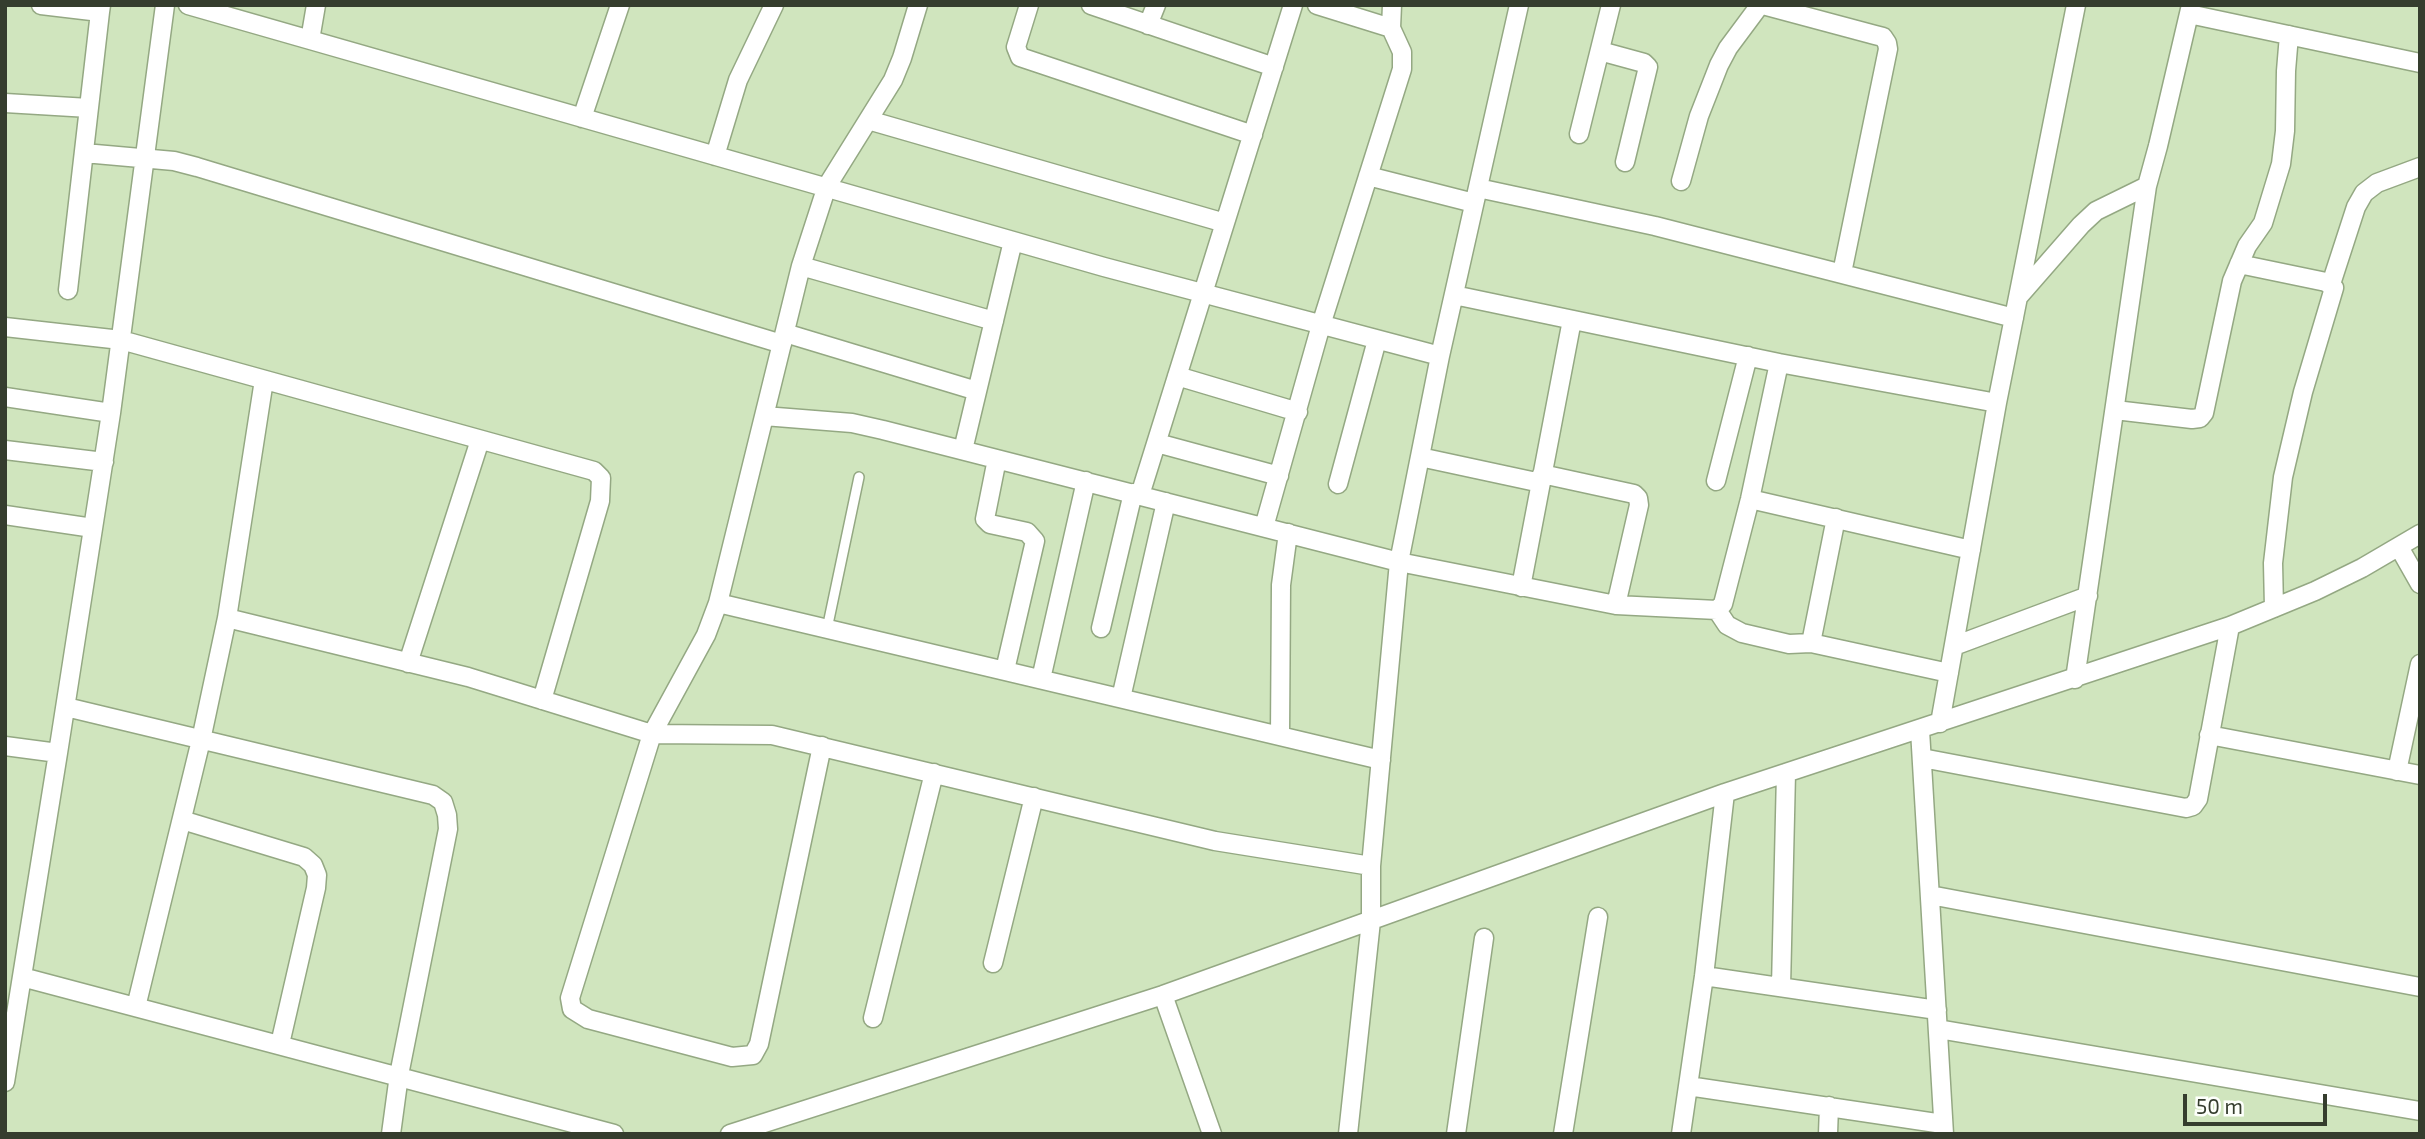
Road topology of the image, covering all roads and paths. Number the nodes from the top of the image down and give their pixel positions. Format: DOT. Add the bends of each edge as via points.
graph roads {
  1 [pos="41,5"];
  2 [pos="165,5"];
  3 [pos="188,5"];
  4 [pos="316,5"];
  5 [pos="620,5"];
  6 [pos="774,5"];
  7 [pos="918,5"];
  8 [pos="1029,5"];
  9 [pos="1091,5"];
  10 [pos="1156,5"];
  11 [pos="1293,5"];
  12 [pos="1317,5"];
  13 [pos="1392,5"];
  14 [pos="1519,5"];
  15 [pos="1611,5"];
  16 [pos="1762,5"];
  17 [pos="2076,5"];
  18 [pos="101,9"];
  19 [pos="2190,9"];
  20 [pos="1148,25"];
  21 [pos="1391,28"];
  22 [pos="2289,35"];
  23 [pos="310,40"];
  24 [pos="1600,51"];
  25 [pos="2420,63"];
  26 [pos="1274,68"];
  27 [pos="5,103"];
  28 [pos="89,108"];
  29 [pos="582,118"];
  30 [pos="868,120"];
  31 [pos="1579,134"];
  32 [pos="1253,135"];
  33 [pos="84,153"];
  34 [pos="715,156"];
  35 [pos="145,159"];
  36 [pos="1625,162"];
  37 [pos="2420,167"];
  38 [pos="1368,176"];
  39 [pos="1681,181"];
  40 [pos="827,186"];
  41 [pos="2147,186"];
  42 [pos="1476,195"];
  43 [pos="1225,223"];
  44 [pos="1013,241"];
  45 [pos="2239,264"];
  46 [pos="801,266"];
  47 [pos="1842,273"];
  48 [pos="2331,284"];
  49 [pos="68,290"];
  50 [pos="1203,293"];
  51 [pos="1454,295"];
  52 [pos="2018,297"];
  53 [pos="2014,318"];
  54 [pos="1572,320"];
  55 [pos="994,321"];
  56 [pos="1321,325"];
  57 [pos="5,327"];
  58 [pos="783,339"];
  59 [pos="121,340"];
  60 [pos="1377,340"];
  61 [pos="1440,356"];
  62 [pos="1748,356"];
  63 [pos="1779,363"];
  64 [pos="1177,376"];
  65 [pos="264,380"];
  66 [pos="977,391"];
  67 [pos="5,397"];
  68 [pos="1997,403"];
  69 [pos="2115,410"];
  70 [pos="1298,412"];
  71 [pos="111,413"];
  72 [pos="764,416"];
  73 [pos="480,440"];
  74 [pos="1157,443"];
  75 [pos="5,450"];
  76 [pos="963,450"];
  77 [pos="1420,457"];
  78 [pos="997,459"];
  79 [pos="103,462"];
  80 [pos="1279,476"];
  81 [pos="859,477"];
  82 [pos="1542,478"];
  83 [pos="1086,481"];
  84 [pos="1716,481"];
  85 [pos="1338,484"];
  86 [pos="1136,494"];
  87 [pos="1750,499"];
  88 [pos="1166,502"];
  89 [pos="5,514"];
  90 [pos="1836,518"];
  91 [pos="1264,527"];
  92 [pos="93,528"];
  93 [pos="1288,533"];
  94 [pos="2420,534"];
  95 [pos="2399,547"];
  96 [pos="1971,550"];
  97 [pos="1399,562"];
  98 [pos="2420,584"];
  99 [pos="1521,587"];
  100 [pos="2088,596"];
  101 [pos="718,603"];
  102 [pos="1616,605"];
  103 [pos="2274,608"];
  104 [pos="1717,610"];
  105 [pos="227,618"];
  106 [pos="2230,626"];
  107 [pos="1101,628"];
  108 [pos="827,629"];
  109 [pos="1811,643"];
  110 [pos="1954,646"];
  111 [pos="408,663"];
  112 [pos="2420,664"];
  113 [pos="1004,670"];
  114 [pos="1949,673"];
  115 [pos="1041,679"];
  116 [pos="2075,679"];
  117 [pos="1121,698"];
  118 [pos="542,700"];
  119 [pos="66,707"];
  120 [pos="1940,723"];
  121 [pos="1920,730"];
  122 [pos="652,734"];
  123 [pos="2210,735"];
  124 [pos="1280,736"];
  125 [pos="201,740"];
  126 [pos="5,746"];
  127 [pos="822,746"];
  128 [pos="58,753"];
  129 [pos="1922,758"];
  130 [pos="1381,760"];
  131 [pos="2397,771"];
  132 [pos="934,773"];
  133 [pos="1786,773"];
  134 [pos="2420,775"];
  135 [pos="1725,793"];
  136 [pos="1034,797"];
  137 [pos="182,820"];
  138 [pos="1371,866"];
  139 [pos="1930,895"];
  140 [pos="1598,917"];
  141 [pos="1371,921"];
  142 [pos="1484,939"];
  143 [pos="993,963"];
  144 [pos="1704,976"];
  145 [pos="22,977"];
  146 [pos="1781,987"];
  147 [pos="2420,987"];
  148 [pos="1163,995"];
  149 [pos="136,1007"];
  150 [pos="1937,1010"];
  151 [pos="873,1018"];
  152 [pos="1938,1030"];
  153 [pos="280,1044"];
  154 [pos="399,1075"];
  155 [pos="5,1082"];
  156 [pos="1688,1086"];
  157 [pos="1829,1106"];
  158 [pos="2420,1111"];
  159 [pos="783,1126"];
  160 [pos="1944,1129"];
  161 [pos="391,1134"];
  162 [pos="614,1134"];
  163 [pos="730,1134"];
  164 [pos="1212,1134"];
  165 [pos="1348,1134"];
  166 [pos="1456,1134"];
  167 [pos="1563,1134"];
  168 [pos="1681,1134"];
  169 [pos="1828,1134"];
  1 -- 18 [label="street"];
  2 -- 35 [label="street"];
  3 -- 23 [label="street"];
  4 -- 23 [label="street"];
  5 -- 29 [label="street"];
  6 -- 34 [label="street" via="738,80"];
  7 -- 30 [label="street" via="893,79"];
  8 -- 32 [label="street" via="1016,47 1020,57"];
  9 -- 20 [label="street"];
  10 -- 20 [label="street"];
  11 -- 26 [label="street"];
  12 -- 21 [label="street"];
  13 -- 21 [label="street"];
  14 -- 42 [label="street"];
  15 -- 24 [label="street"];
  16 -- 39 [label="street" via="1719,65"];
  16 -- 47 [label="street" via="1883,37 1887,43"];
  17 -- 52 [label="street"];
  18 -- 28 [label="street"];
  19 -- 22 [label="street"];
  19 -- 41 [label="street"];
  20 -- 26 [label="street"];
  21 -- 38 [label="street" via="1404,61"];
  22 -- 25 [label="street"];
  22 -- 45 [label="street" via="2281,164 2263,223"];
  23 -- 29 [label="street"];
  24 -- 31 [label="street"];
  24 -- 36 [label="street" via="1648,67"];
  26 -- 32 [label="street"];
  27 -- 28 [label="street"];
  28 -- 33 [label="street"];
  29 -- 34 [label="street"];
  30 -- 40 [label="street"];
  30 -- 43 [label="street"];
  32 -- 43 [label="street"];
  33 -- 35 [label="street"];
  33 -- 49 [label="street"];
  34 -- 40 [label="street"];
  35 -- 58 [label="street" via="197,167"];
  35 -- 59 [label="street"];
  37 -- 48 [label="street" via="2377,183 2364,193"];
  38 -- 42 [label="street"];
  38 -- 56 [label="street"];
  40 -- 44 [label="street"];
  40 -- 46 [label="street"];
  41 -- 52 [label="street" via="2096,211"];
  41 -- 69 [label="street"];
  42 -- 47 [label="street" via="1655,226"];
  42 -- 51 [label="street"];
  43 -- 50 [label="street"];
  44 -- 50 [label="street"];
  44 -- 55 [label="street"];
  45 -- 48 [label="street"];
  45 -- 69 [label="street" via="2200,418"];
  46 -- 55 [label="street"];
  46 -- 58 [label="street"];
  47 -- 53 [label="street"];
  48 -- 103 [label="street" via="2334,293 2283,477 2273,563"];
  50 -- 56 [label="street"];
  50 -- 64 [label="street"];
  51 -- 54 [label="street"];
  51 -- 61 [label="street"];
  52 -- 53 [label="street"];
  53 -- 68 [label="street"];
  54 -- 62 [label="street"];
  54 -- 82 [label="street"];
  55 -- 66 [label="street"];
  56 -- 60 [label="street"];
  56 -- 70 [label="street"];
  57 -- 59 [label="street"];
  58 -- 66 [label="street"];
  58 -- 72 [label="street"];
  59 -- 65 [label="street"];
  59 -- 71 [label="street"];
  60 -- 61 [label="street"];
  60 -- 85 [label="street"];
  61 -- 77 [label="street"];
  62 -- 63 [label="street"];
  62 -- 84 [label="street"];
  63 -- 68 [label="street"];
  63 -- 87 [label="street"];
  64 -- 70 [label="street"];
  64 -- 74 [label="street"];
  65 -- 73 [label="street"];
  65 -- 105 [label="street"];
  66 -- 76 [label="street"];
  67 -- 71 [label="street"];
  68 -- 96 [label="street"];
  69 -- 100 [label="street"];
  70 -- 80 [label="street"];
  71 -- 79 [label="street"];
  72 -- 76 [label="street" via="852,423"];
  72 -- 101 [label="street"];
  73 -- 111 [label="street"];
  73 -- 118 [label="street" via="594,471 601,478 600,501"];
  74 -- 80 [label="street"];
  74 -- 86 [label="street"];
  75 -- 79 [label="street"];
  76 -- 78 [label="street"];
  77 -- 82 [label="street"];
  77 -- 97 [label="street"];
  78 -- 83 [label="street"];
  78 -- 113 [label="street" via="985,519 1027,532 1035,541"];
  79 -- 92 [label="street"];
  80 -- 91 [label="street"];
  81 -- 108 [label="lane"];
  82 -- 99 [label="street"];
  82 -- 102 [label="street" via="1638,498"];
  83 -- 86 [label="street"];
  83 -- 115 [label="street"];
  86 -- 88 [label="street"];
  86 -- 107 [label="street"];
  87 -- 90 [label="street"];
  87 -- 104 [label="street" via="1723,604"];
  88 -- 91 [label="street"];
  88 -- 117 [label="street"];
  89 -- 92 [label="street"];
  90 -- 96 [label="street"];
  90 -- 109 [label="street"];
  91 -- 93 [label="street"];
  92 -- 119 [label="street"];
  93 -- 97 [label="street"];
  93 -- 124 [label="street" via="1282,585"];
  94 -- 95 [label="street"];
  95 -- 98 [label="street"];
  95 -- 103 [label="street"];
  96 -- 110 [label="street"];
  97 -- 99 [label="street"];
  97 -- 130 [label="street"];
  99 -- 102 [label="street"];
  100 -- 110 [label="street"];
  100 -- 116 [label="street"];
  101 -- 108 [label="street"];
  101 -- 122 [label="street" via="706,635"];
  102 -- 104 [label="street"];
  103 -- 106 [label="street"];
  104 -- 109 [label="street" via="1727,625 1742,633"];
  105 -- 111 [label="street"];
  105 -- 125 [label="street"];
  106 -- 116 [label="street"];
  106 -- 123 [label="street"];
  108 -- 113 [label="street"];
  109 -- 114 [label="street"];
  110 -- 114 [label="street"];
  111 -- 118 [label="street"];
  112 -- 131 [label="street"];
  113 -- 115 [label="street"];
  114 -- 120 [label="street"];
  115 -- 117 [label="street"];
  116 -- 120 [label="street"];
  117 -- 124 [label="street"];
  118 -- 122 [label="street"];
  119 -- 125 [label="street"];
  119 -- 128 [label="street"];
  120 -- 121 [label="street"];
  121 -- 129 [label="street"];
  121 -- 133 [label="street"];
  122 -- 127 [label="street" via="772,735"];
  122 -- 127 [label="street" via="570,999 572,1009 588,1019 732,1056 753,1055 759,1044"];
  123 -- 129 [label="street" via="2198,799 2186,808"];
  123 -- 131 [label="street"];
  124 -- 130 [label="street"];
  125 -- 137 [label="street"];
  125 -- 154 [label="street" via="432,795 443,802 448,829"];
  126 -- 128 [label="street"];
  127 -- 132 [label="street"];
  128 -- 145 [label="street"];
  129 -- 139 [label="street"];
  130 -- 138 [label="street"];
  131 -- 134 [label="street"];
  132 -- 136 [label="street"];
  132 -- 151 [label="street"];
  133 -- 135 [label="street"];
  133 -- 146 [label="street"];
  135 -- 141 [label="street"];
  135 -- 144 [label="street"];
  136 -- 138 [label="street" via="1215,841"];
  136 -- 143 [label="street"];
  137 -- 149 [label="street"];
  137 -- 153 [label="street" via="304,857 313,865 316,888"];
  138 -- 141 [label="street"];
  139 -- 147 [label="street"];
  139 -- 150 [label="street"];
  140 -- 167 [label="street"];
  141 -- 148 [label="street"];
  141 -- 165 [label="street"];
  142 -- 166 [label="street"];
  144 -- 146 [label="street"];
  144 -- 156 [label="street"];
  145 -- 149 [label="street"];
  145 -- 155 [label="street"];
  146 -- 150 [label="street"];
  148 -- 159 [label="street"];
  148 -- 164 [label="street"];
  149 -- 153 [label="street"];
  150 -- 152 [label="street"];
  152 -- 158 [label="street"];
  152 -- 160 [label="street"];
  153 -- 154 [label="street"];
  154 -- 161 [label="street"];
  154 -- 162 [label="street"];
  156 -- 157 [label="street"];
  156 -- 168 [label="street"];
  157 -- 160 [label="street"];
  157 -- 169 [label="street"];
  159 -- 163 [label="street"];
}
